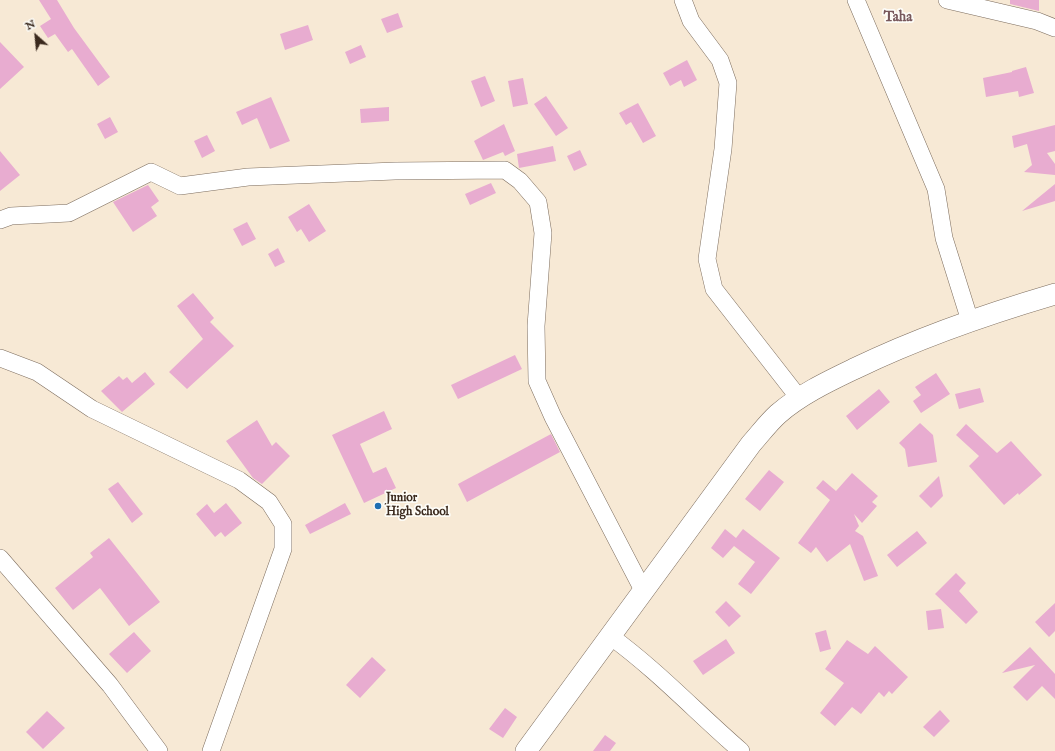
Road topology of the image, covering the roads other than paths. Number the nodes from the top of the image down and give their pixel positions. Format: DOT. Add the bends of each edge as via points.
graph roads {
  1 [pos="683,0"];
  2 [pos="856,0"];
  3 [pos="947,0"];
  4 [pos="1055,28"];
  5 [pos="0,220"];
  6 [pos="1055,294"];
  7 [pos="970,321"];
  8 [pos="0,358"];
  9 [pos="799,398"];
  10 [pos="0,558"];
  11 [pos="644,592"];
  12 [pos="610,636"];
  13 [pos="159,751"];
  14 [pos="211,751"];
  15 [pos="526,751"];
  16 [pos="741,751"];
  1 -- 9 [label="street" via="691,21 720,60 728,83 723,149 707,259 714,289"];
  2 -- 7 [label="street" via="936,189 944,238"];
  3 -- 4 [label="street" via="1037,21"];
  5 -- 11 [label="street" via="11,216 69,213 152,172 180,186 248,177 505,170 520,181 538,202 543,233 536,326 537,381 553,417"];
  6 -- 7 [label="street"];
  7 -- 9 [label="street" via="894,350"];
  8 -- 14 [label="street" via="37,372 92,409 239,480 269,502 283,524 283,549"];
  9 -- 11 [label="street" via="777,415 752,444"];
  10 -- 13 [label="street" via="110,685"];
  11 -- 12 [label="street"];
  12 -- 15 [label="street"];
  12 -- 16 [label="street" via="670,685"];
}
